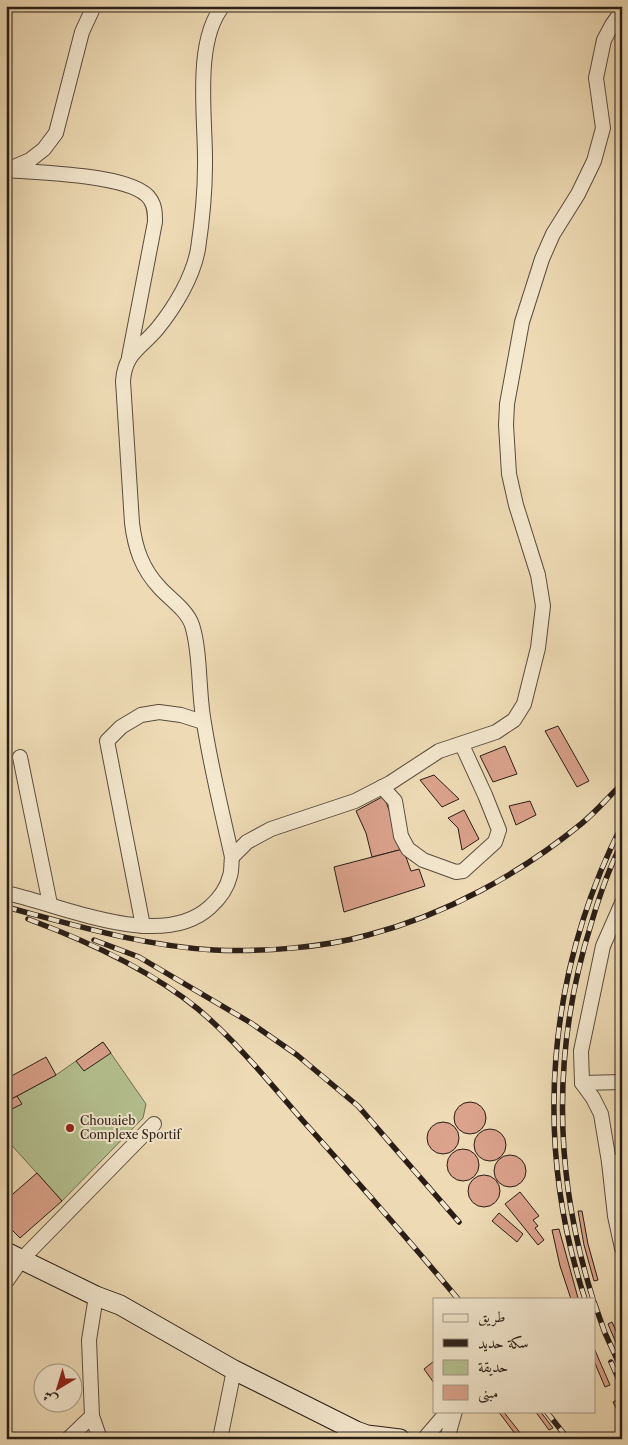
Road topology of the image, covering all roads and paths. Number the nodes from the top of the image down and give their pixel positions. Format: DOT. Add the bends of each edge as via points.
graph roads {
  1 [pos="94,6"];
  2 [pos="218,7"];
  3 [pos="622,11"];
  4 [pos="7,170"];
  5 [pos="129,357"];
  6 [pos="203,722"];
  7 [pos="462,745"];
  8 [pos="20,757"];
  9 [pos="382,787"];
  10 [pos="232,857"];
  11 [pos="6,893"];
  12 [pos="622,903"];
  13 [pos="50,904"];
  14 [pos="143,926"];
  15 [pos="622,1082"];
  16 [pos="582,1083"];
  17 [pos="154,1124"];
  18 [pos="616,1162"];
  19 [pos="622,1248"];
  20 [pos="14,1255"];
  21 [pos="6,1282"];
  22 [pos="96,1296"];
  23 [pos="234,1370"];
  24 [pos="447,1412"];
  25 [pos="455,1412"];
  26 [pos="92,1416"];
  27 [pos="362,1436"];
  28 [pos="68,1439"];
  29 [pos="100,1439"];
  30 [pos="220,1439"];
  31 [pos="400,1439"];
  32 [pos="424,1439"];
  33 [pos="447,1439"];
  1 -- 4 [label="street" via="82,32 56,132 44,149 30,160"];
  2 -- 5 [label="street" via="210,30 203,74 205,167 194,266 167,316"];
  3 -- 7 [label="street" via="604,40 596,78 603,128 594,161 542,259 522,322 507,404 509,474 542,591 538,648 524,704 514,720 496,732"];
  4 -- 5 [label="street" via="115,181 138,188 150,198 155,222"];
  5 -- 6 [label="street" via="123,381 135,544 149,575 192,623"];
  6 -- 10 [label="street"];
  6 -- 14 [label="street" via="160,712 141,715 121,727 107,741"];
  7 -- 9 [label="street" via="439,752"];
  7 -- 9 [label="street" via="499,830 495,842 463,871 456,872 423,860 408,849 401,836 395,801"];
  8 -- 13 [label="street"];
  9 -- 10 [label="street" via="355,802 271,829 247,842"];
  10 -- 14 [label="street" via="230,876 220,898 204,913 168,926"];
  11 -- 13 [label="street"];
  12 -- 16 [label="street" via="603,946 581,1051"];
  13 -- 14 [label="street" via="81,914"];
  15 -- 16 [label="street"];
  16 -- 18 [label="street" via="601,1114"];
  17 -- 20 [label="street"];
  18 -- 19 [label="street" via="615,1216"];
  20 -- 21 [label="street"];
  20 -- 22 [label="main road"];
  22 -- 23 [label="main road" via="120,1305"];
  22 -- 26 [label="street" via="89,1340"];
  23 -- 27 [label="main road"];
  23 -- 30 [label="street"];
  24 -- 32 [label="street"];
  25 -- 33 [label="street"];
  26 -- 28 [label="street"];
  26 -- 29 [label="street"];
  27 -- 31 [label="main road"];
}
